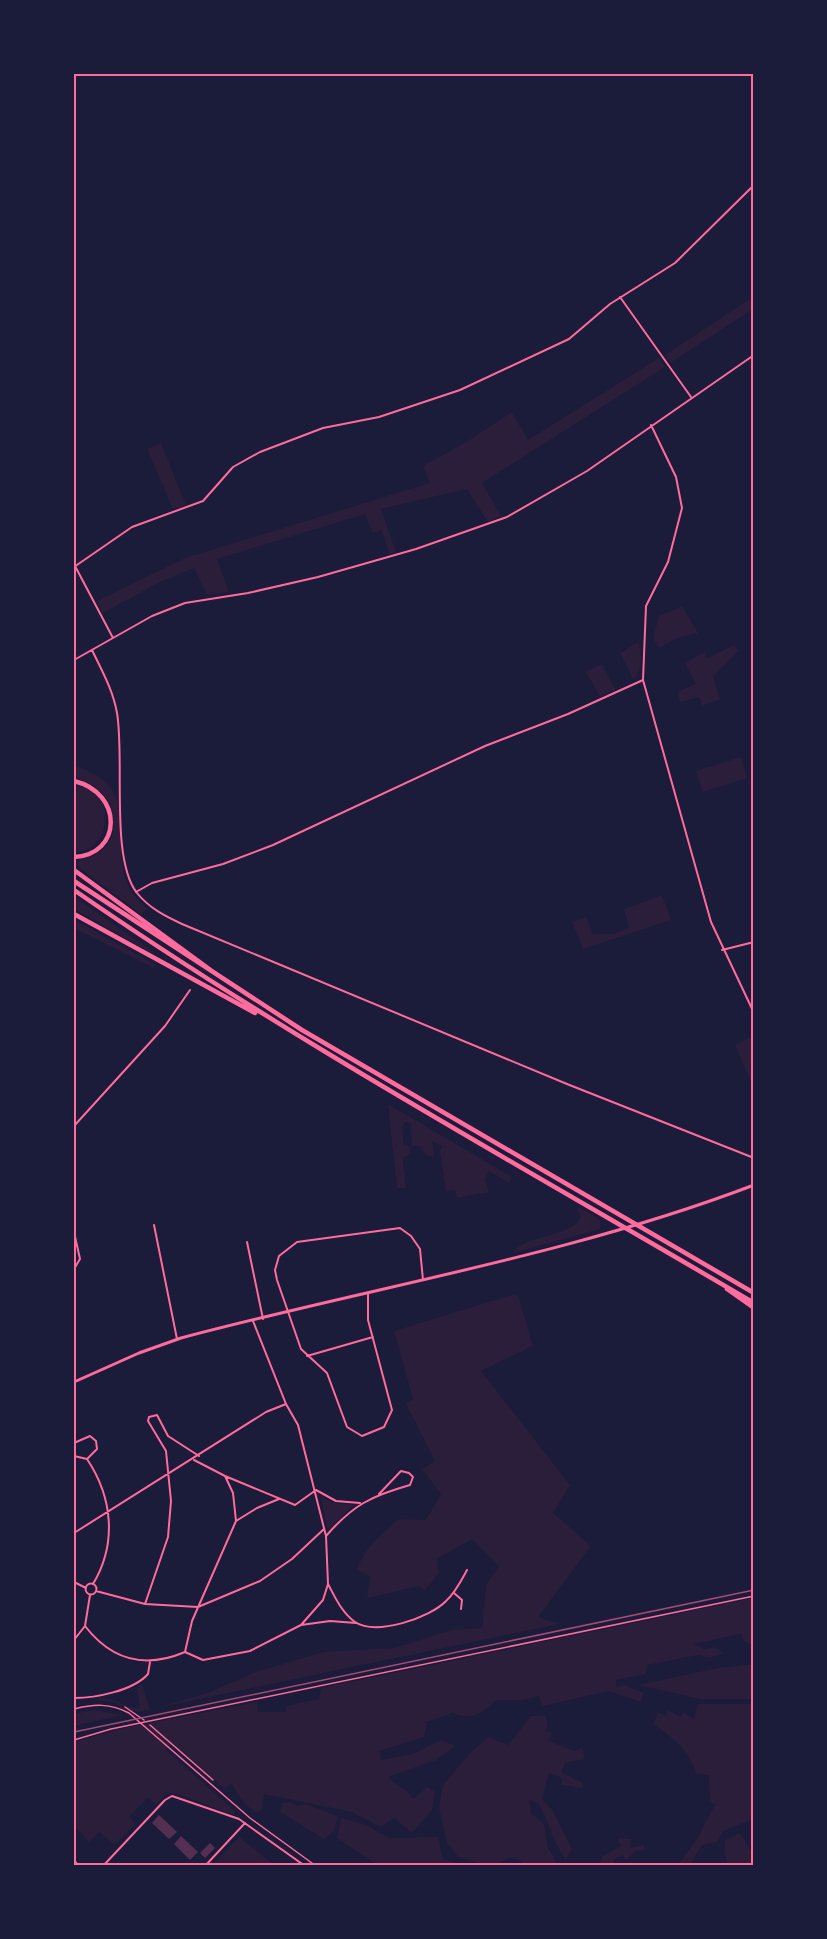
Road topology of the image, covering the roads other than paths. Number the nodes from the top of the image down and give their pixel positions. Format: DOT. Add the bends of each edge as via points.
graph roads {
  1 [pos="753,185"];
  2 [pos="620,297"];
  3 [pos="753,355"];
  4 [pos="691,398"];
  5 [pos="651,425"];
  6 [pos="74,567"];
  7 [pos="113,638"];
  8 [pos="92,650"];
  9 [pos="74,660"];
  10 [pos="643,680"];
  11 [pos="74,782"];
  12 [pos="74,857"];
  13 [pos="74,870"];
  14 [pos="74,881"];
  15 [pos="74,890"];
  16 [pos="136,892"];
  17 [pos="74,914"];
  18 [pos="753,942"];
  19 [pos="722,950"];
  20 [pos="219,978"];
  21 [pos="190,990"];
  22 [pos="753,1013"];
  23 [pos="299,1038"];
  24 [pos="74,1126"];
  25 [pos="753,1158"];
  26 [pos="753,1185"];
  27 [pos="154,1225"];
  28 [pos="74,1232"];
  29 [pos="247,1242"];
  30 [pos="74,1269"];
  31 [pos="423,1280"];
  32 [pos="723,1285"];
  33 [pos="753,1293"];
  34 [pos="368,1294"];
  35 [pos="753,1303"];
  36 [pos="753,1308"];
  37 [pos="289,1313"];
  38 [pos="263,1319"];
  39 [pos="253,1321"];
  40 [pos="373,1337"];
  41 [pos="177,1340"];
  42 [pos="307,1356"];
  43 [pos="74,1382"];
  44 [pos="286,1404"];
  45 [pos="74,1443"];
  46 [pos="74,1456"];
  47 [pos="199,1456"];
  48 [pos="87,1459"];
  49 [pos="193,1460"];
  50 [pos="168,1475"];
  51 [pos="225,1476"];
  52 [pos="316,1490"];
  53 [pos="379,1494"];
  54 [pos="279,1499"];
  55 [pos="360,1503"];
  56 [pos="108,1511"];
  57 [pos="236,1521"];
  58 [pos="324,1528"];
  59 [pos="74,1533"];
  60 [pos="326,1536"];
  61 [pos="467,1570"];
  62 [pos="74,1582"];
  63 [pos="93,1584"];
  64 [pos="328,1584"];
  65 [pos="86,1588"];
  66 [pos="96,1591"];
  67 [pos="454,1593"];
  68 [pos="90,1595"];
  69 [pos="753,1596"];
  70 [pos="145,1604"];
  71 [pos="198,1607"];
  72 [pos="461,1609"];
  73 [pos="356,1623"];
  74 [pos="301,1625"];
  75 [pos="85,1626"];
  76 [pos="74,1640"];
  77 [pos="185,1652"];
  78 [pos="150,1662"];
  79 [pos="74,1698"];
  80 [pos="74,1710"];
  81 [pos="74,1740"];
  82 [pos="245,1823"];
  83 [pos="74,1862"];
  84 [pos="304,1865"];
  85 [pos="78,1866"];
  86 [pos="103,1866"];
  87 [pos="205,1866"];
  88 [pos="316,1866"];
  1 -- 2 [label="street" via="675,263"];
  2 -- 4 [label="street"];
  2 -- 6 [label="street" via="569,339 460,390 380,417 323,428 260,452 233,467 202,501 132,527"];
  3 -- 4 [label="street"];
  4 -- 5 [label="street"];
  5 -- 7 [label="street" via="560,488 470,532 318,577 186,603"];
  5 -- 10 [label="street" via="676,477 682,508 668,562 646,606"];
  6 -- 7 [label="street"];
  7 -- 8 [label="street"];
  8 -- 9 [label="street"];
  8 -- 16 [label="street" via="111,688 117,713 124,866"];
  10 -- 16 [label="street" via="485,746 273,845 223,864 152,883"];
  10 -- 19 [label="street" via="675,804"];
  11 -- 12 [label="highway" via="102,795 111,819 100,846"];
  13 -- 20 [label="highway"];
  14 -- 20 [label="highway"];
  15 -- 23 [label="highway"];
  16 -- 25 [label="street" via="156,911 182,924"];
  17 -- 23 [label="highway"];
  18 -- 19 [label="street"];
  19 -- 22 [label="street"];
  20 -- 33 [label="highway"];
  21 -- 24 [label="street" via="165,1026"];
  23 -- 32 [label="highway"];
  26 -- 31 [label="main road" via="600,1235"];
  27 -- 41 [label="street"];
  28 -- 30 [label="street" via="80,1259"];
  29 -- 38 [label="street"];
  31 -- 34 [label="main road"];
  31 -- 37 [label="street" via="420,1249 400,1228 297,1242 284,1250 276,1262 277,1280"];
  32 -- 35 [label="highway"];
  32 -- 36 [label="highway"];
  34 -- 37 [label="main road"];
  34 -- 40 [label="street" via="368,1320"];
  37 -- 38 [label="main road"];
  37 -- 42 [label="street"];
  38 -- 39 [label="main road"];
  39 -- 41 [label="main road"];
  39 -- 44 [label="street"];
  40 -- 42 [label="street"];
  40 -- 42 [label="street" via="392,1410 384,1427 362,1436 347,1428 327,1373"];
  41 -- 43 [label="main road"];
  44 -- 47 [label="street" via="266,1412"];
  44 -- 52 [label="street" via="298,1425"];
  45 -- 48 [label="street" via="90,1436 96,1442 97,1449"];
  46 -- 48 [label="street"];
  47 -- 49 [label="street"];
  47 -- 50 [label="street" via="175,1443 158,1415 151,1414 148,1420 166,1451"];
  48 -- 56 [label="street"];
  49 -- 50 [label="street"];
  49 -- 51 [label="street"];
  50 -- 56 [label="street"];
  50 -- 70 [label="street" via="168,1537"];
  51 -- 54 [label="street"];
  51 -- 57 [label="street"];
  52 -- 54 [label="street" via="295,1505"];
  52 -- 55 [label="street" via="336,1501"];
  52 -- 58 [label="street"];
  53 -- 53 [label="street" via="410,1485 413,1477 401,1471"];
  53 -- 55 [label="street"];
  54 -- 57 [label="street"];
  55 -- 60 [label="street"];
  56 -- 59 [label="street"];
  56 -- 63 [label="street" via="109,1548"];
  57 -- 71 [label="street"];
  58 -- 60 [label="street"];
  58 -- 71 [label="street" via="292,1559 260,1581"];
  60 -- 64 [label="street"];
  61 -- 67 [label="street"];
  62 -- 65 [label="street"];
  63 -- 65 [label="street"];
  63 -- 66 [label="street"];
  64 -- 73 [label="street"];
  64 -- 74 [label="street" via="323,1600"];
  65 -- 68 [label="street"];
  66 -- 68 [label="street"];
  66 -- 70 [label="street"];
  67 -- 72 [label="street" via="462,1600"];
  67 -- 73 [label="street" via="435,1611 420,1618 384,1627"];
  68 -- 75 [label="street"];
  69 -- 81 [label="lane" via="111,1729"];
  70 -- 71 [label="street"];
  71 -- 77 [label="street"];
  73 -- 74 [label="street"];
  74 -- 77 [label="street" via="250,1651 203,1660"];
  75 -- 76 [label="street"];
  75 -- 78 [label="street" via="111,1651"];
  77 -- 78 [label="street"];
  78 -- 79 [label="street" via="148,1674 136,1683"];
  80 -- 88 [label="lane" via="95,1705 123,1710 250,1818"];
  82 -- 84 [label="street"];
  82 -- 86 [label="street" via="170,1797"];
  82 -- 87 [label="street"];
  83 -- 85 [label="main road"];
}
